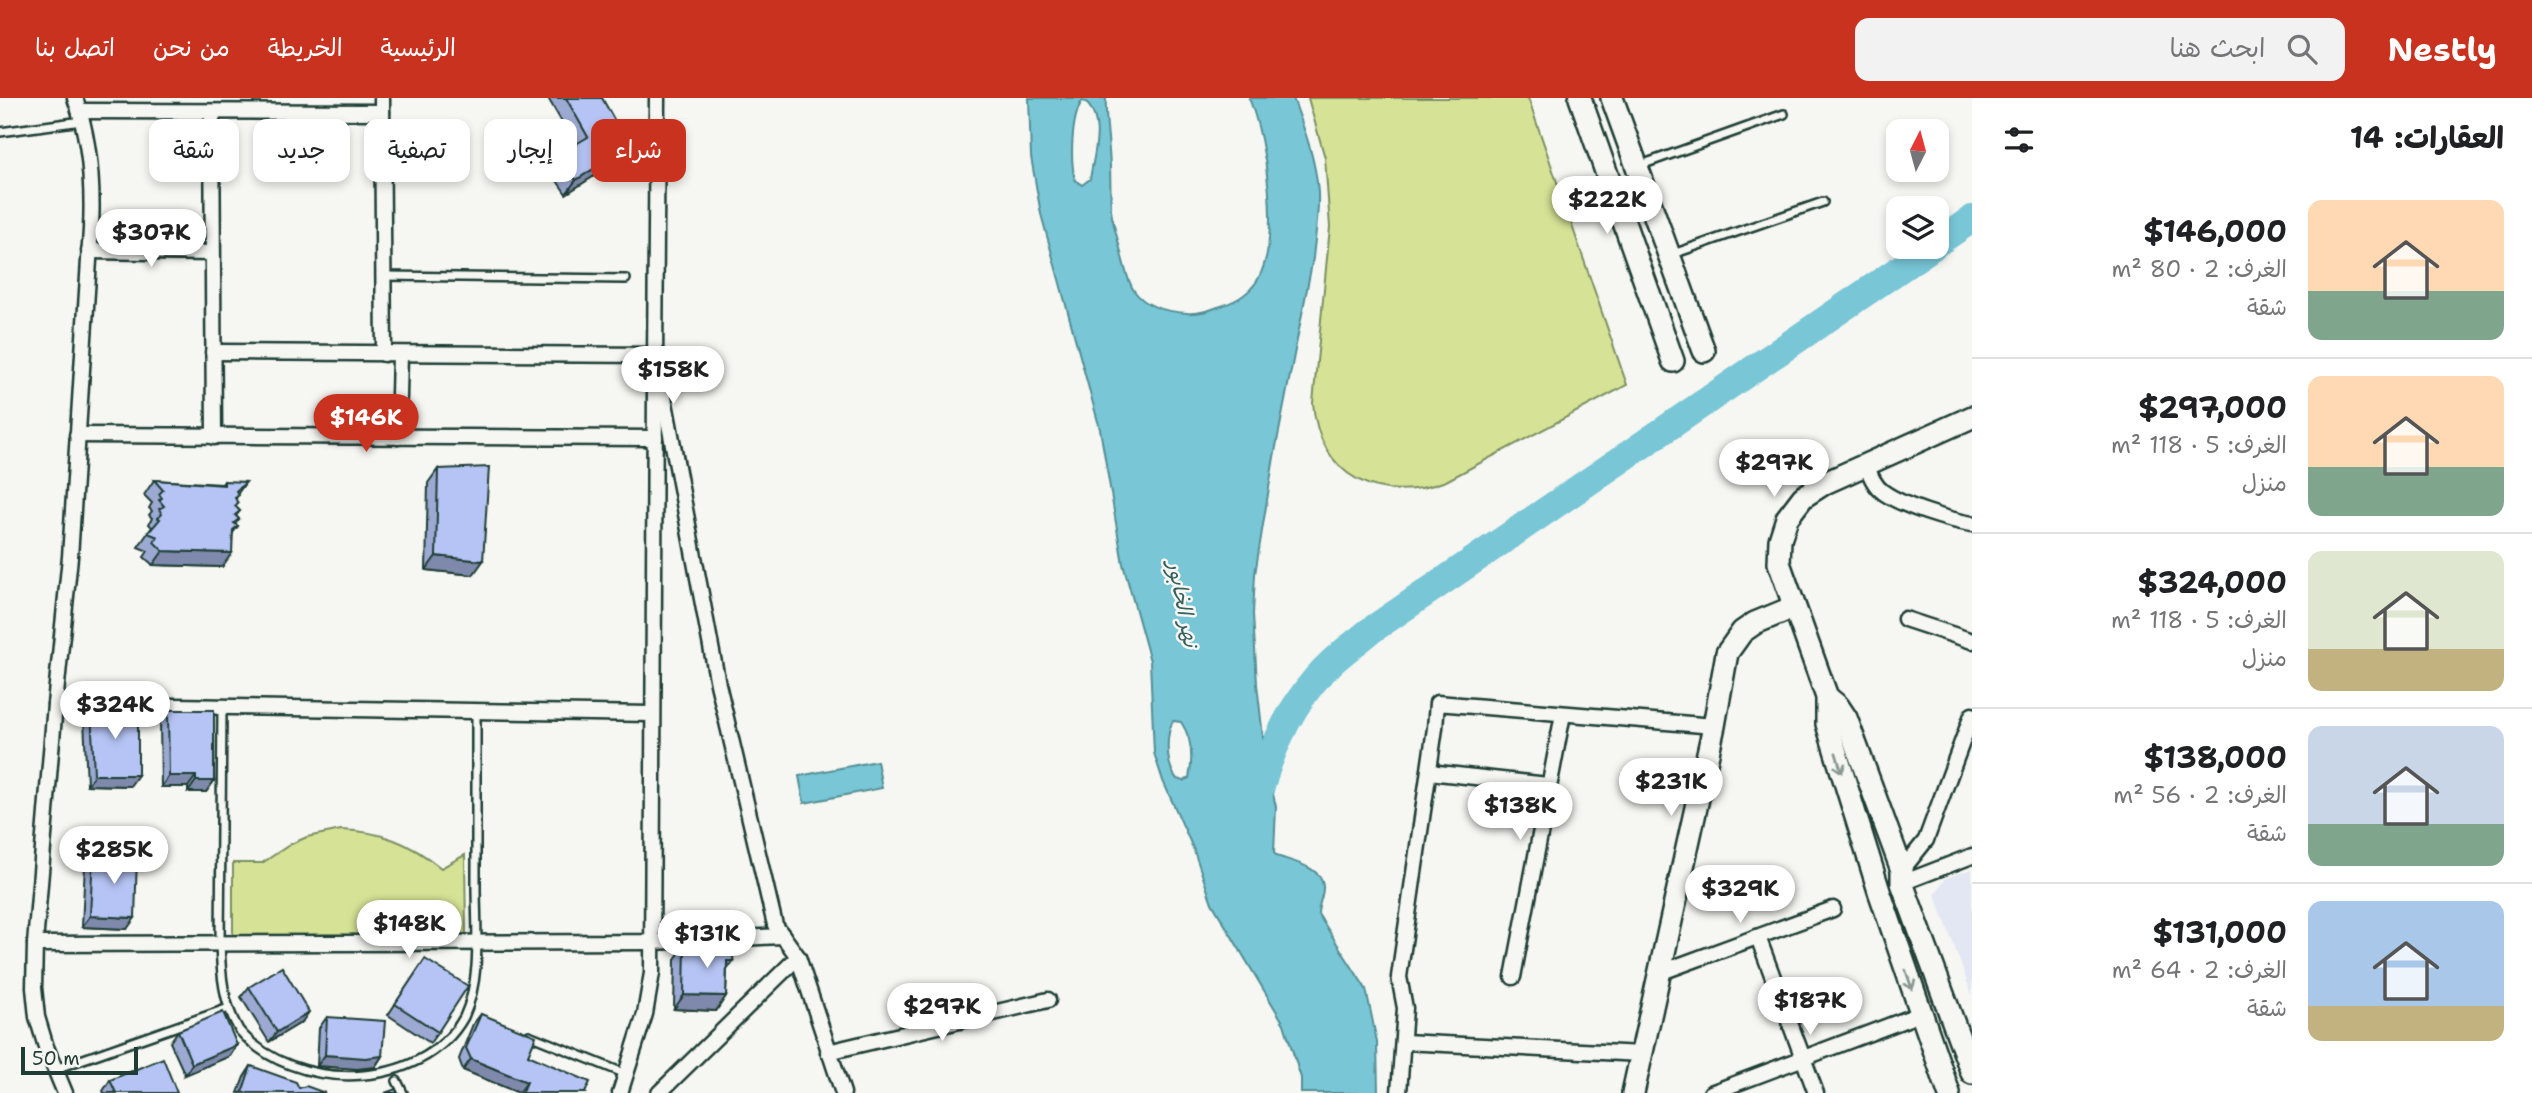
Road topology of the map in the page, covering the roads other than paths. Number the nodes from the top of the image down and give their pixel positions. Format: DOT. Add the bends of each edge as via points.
graph roads {
  1 [pos="657,98"];
  2 [pos="1580,98"];
  3 [pos="1612,98"];
  4 [pos="382,105"];
  5 [pos="79,110"];
  6 [pos="212,111"];
  7 [pos="1784,114"];
  8 [pos="0,132"];
  9 [pos="1637,166"];
  10 [pos="1823,202"];
  11 [pos="89,251"];
  12 [pos="212,253"];
  13 [pos="1669,256"];
  14 [pos="384,276"];
  15 [pos="626,279"];
  16 [pos="1704,351"];
  17 [pos="213,352"];
  18 [pos="384,354"];
  19 [pos="400,354"];
  20 [pos="656,355"];
  21 [pos="1673,361"];
  22 [pos="1972,417"];
  23 [pos="77,435"];
  24 [pos="214,436"];
  25 [pos="397,437"];
  26 [pos="655,438"];
  27 [pos="1866,464"];
  28 [pos="1972,524"];
  29 [pos="1794,607"];
  30 [pos="1905,619"];
  31 [pos="1972,640"];
  32 [pos="1827,697"];
  33 [pos="55,704"];
  34 [pos="222,706"];
  35 [pos="476,711"];
  36 [pos="1563,713"];
  37 [pos="652,714"];
  38 [pos="1972,715"];
  39 [pos="1714,726"];
  40 [pos="1429,772"];
  41 [pos="1549,785"];
  42 [pos="1972,856"];
  43 [pos="1902,876"];
  44 [pos="1833,909"];
  45 [pos="783,936"];
  46 [pos="1758,937"];
  47 [pos="652,942"];
  48 [pos="220,943"];
  49 [pos="476,943"];
  50 [pos="35,944"];
  51 [pos="798,957"];
  52 [pos="1659,973"];
  53 [pos="1513,977"];
  54 [pos="1048,1000"];
  55 [pos="229,1008"];
  56 [pos="467,1009"];
  57 [pos="479,1014"];
  58 [pos="1920,1014"];
  59 [pos="516,1029"];
  60 [pos="1404,1042"];
  61 [pos="828,1052"];
  62 [pos="1642,1054"];
  63 [pos="1803,1059"];
  64 [pos="274,1067"];
  65 [pos="421,1068"];
  66 [pos="55,1069"];
  67 [pos="1972,1073"];
  68 [pos="626,1074"];
  69 [pos="406,1077"];
  70 [pos="65,1093"];
  71 [pos="403,1093"];
  72 [pos="620,1093"];
  73 [pos="659,1093"];
  74 [pos="843,1093"];
  75 [pos="1399,1093"];
  76 [pos="1633,1093"];
  77 [pos="1711,1093"];
  78 [pos="1816,1093"];
  79 [pos="1949,1093"];
  1 -- 20 [label="street"];
  2 -- 21 [label="main road"];
  3 -- 9 [label="main road"];
  4 -- 6 [label="street"];
  4 -- 14 [label="street"];
  5 -- 6 [label="street"];
  5 -- 8 [label="lane"];
  5 -- 11 [label="street" via="92,204"];
  6 -- 12 [label="street"];
  7 -- 9 [label="lane"];
  9 -- 13 [label="main road"];
  10 -- 13 [label="lane"];
  11 -- 12 [label="street"];
  11 -- 23 [label="street"];
  12 -- 17 [label="street"];
  13 -- 16 [label="main road"];
  14 -- 15 [label="lane"];
  14 -- 18 [label="street"];
  17 -- 18 [label="street"];
  17 -- 24 [label="street"];
  18 -- 19 [label="street"];
  19 -- 20 [label="street"];
  19 -- 25 [label="street"];
  20 -- 26 [label="street"];
  20 -- 45 [label="street" via="718,684 775,925"];
  22 -- 27 [label="main road"];
  23 -- 24 [label="street"];
  23 -- 33 [label="street"];
  24 -- 25 [label="street"];
  25 -- 26 [label="street"];
  26 -- 37 [label="street"];
  27 -- 28 [label="street" via="1883,493 1930,514"];
  27 -- 29 [label="main road" via="1814,490 1787,518 1779,563"];
  29 -- 32 [label="main road"];
  29 -- 39 [label="main road" via="1755,623 1733,643 1723,666"];
  30 -- 31 [label="street"];
  32 -- 43 [label="main road" via="1846,718"];
  32 -- 58 [label="main road, one-way" via="1827,724"];
  33 -- 34 [label="street"];
  33 -- 50 [label="street"];
  34 -- 35 [label="street"];
  34 -- 48 [label="lane"];
  35 -- 37 [label="street"];
  35 -- 49 [label="lane"];
  36 -- 39 [label="street"];
  36 -- 40 [label="street" via="1437,703"];
  36 -- 41 [label="street"];
  37 -- 47 [label="street"];
  38 -- 43 [label="street" via="1926,840"];
  39 -- 52 [label="main road"];
  40 -- 41 [label="street"];
  40 -- 60 [label="street" via="1399,977 1405,1008"];
  41 -- 53 [label="street"];
  42 -- 43 [label="street"];
  43 -- 67 [label="main road"];
  44 -- 46 [label="street"];
  45 -- 47 [label="street"];
  45 -- 51 [label="street"];
  46 -- 52 [label="street"];
  46 -- 63 [label="street"];
  47 -- 49 [label="street"];
  47 -- 68 [label="street" via="650,993"];
  48 -- 49 [label="street"];
  48 -- 50 [label="street"];
  48 -- 55 [label="lane"];
  49 -- 56 [label="lane" via="475,982"];
  50 -- 66 [label="street" via="37,1017"];
  51 -- 61 [label="street"];
  51 -- 73 [label="street"];
  52 -- 62 [label="main road"];
  54 -- 61 [label="street"];
  55 -- 64 [label="lane" via="249,1043"];
  55 -- 66 [label="lane"];
  56 -- 57 [label="lane"];
  56 -- 65 [label="lane" via="447,1044"];
  58 -- 63 [label="street"];
  58 -- 79 [label="main road"];
  59 -- 68 [label="lane"];
  60 -- 62 [label="street"];
  60 -- 75 [label="street"];
  61 -- 74 [label="street"];
  62 -- 76 [label="main road"];
  63 -- 77 [label="street"];
  63 -- 78 [label="street"];
  66 -- 70 [label="street"];
  68 -- 72 [label="street"];
  69 -- 71 [label="lane" via="394,1082"];
}
